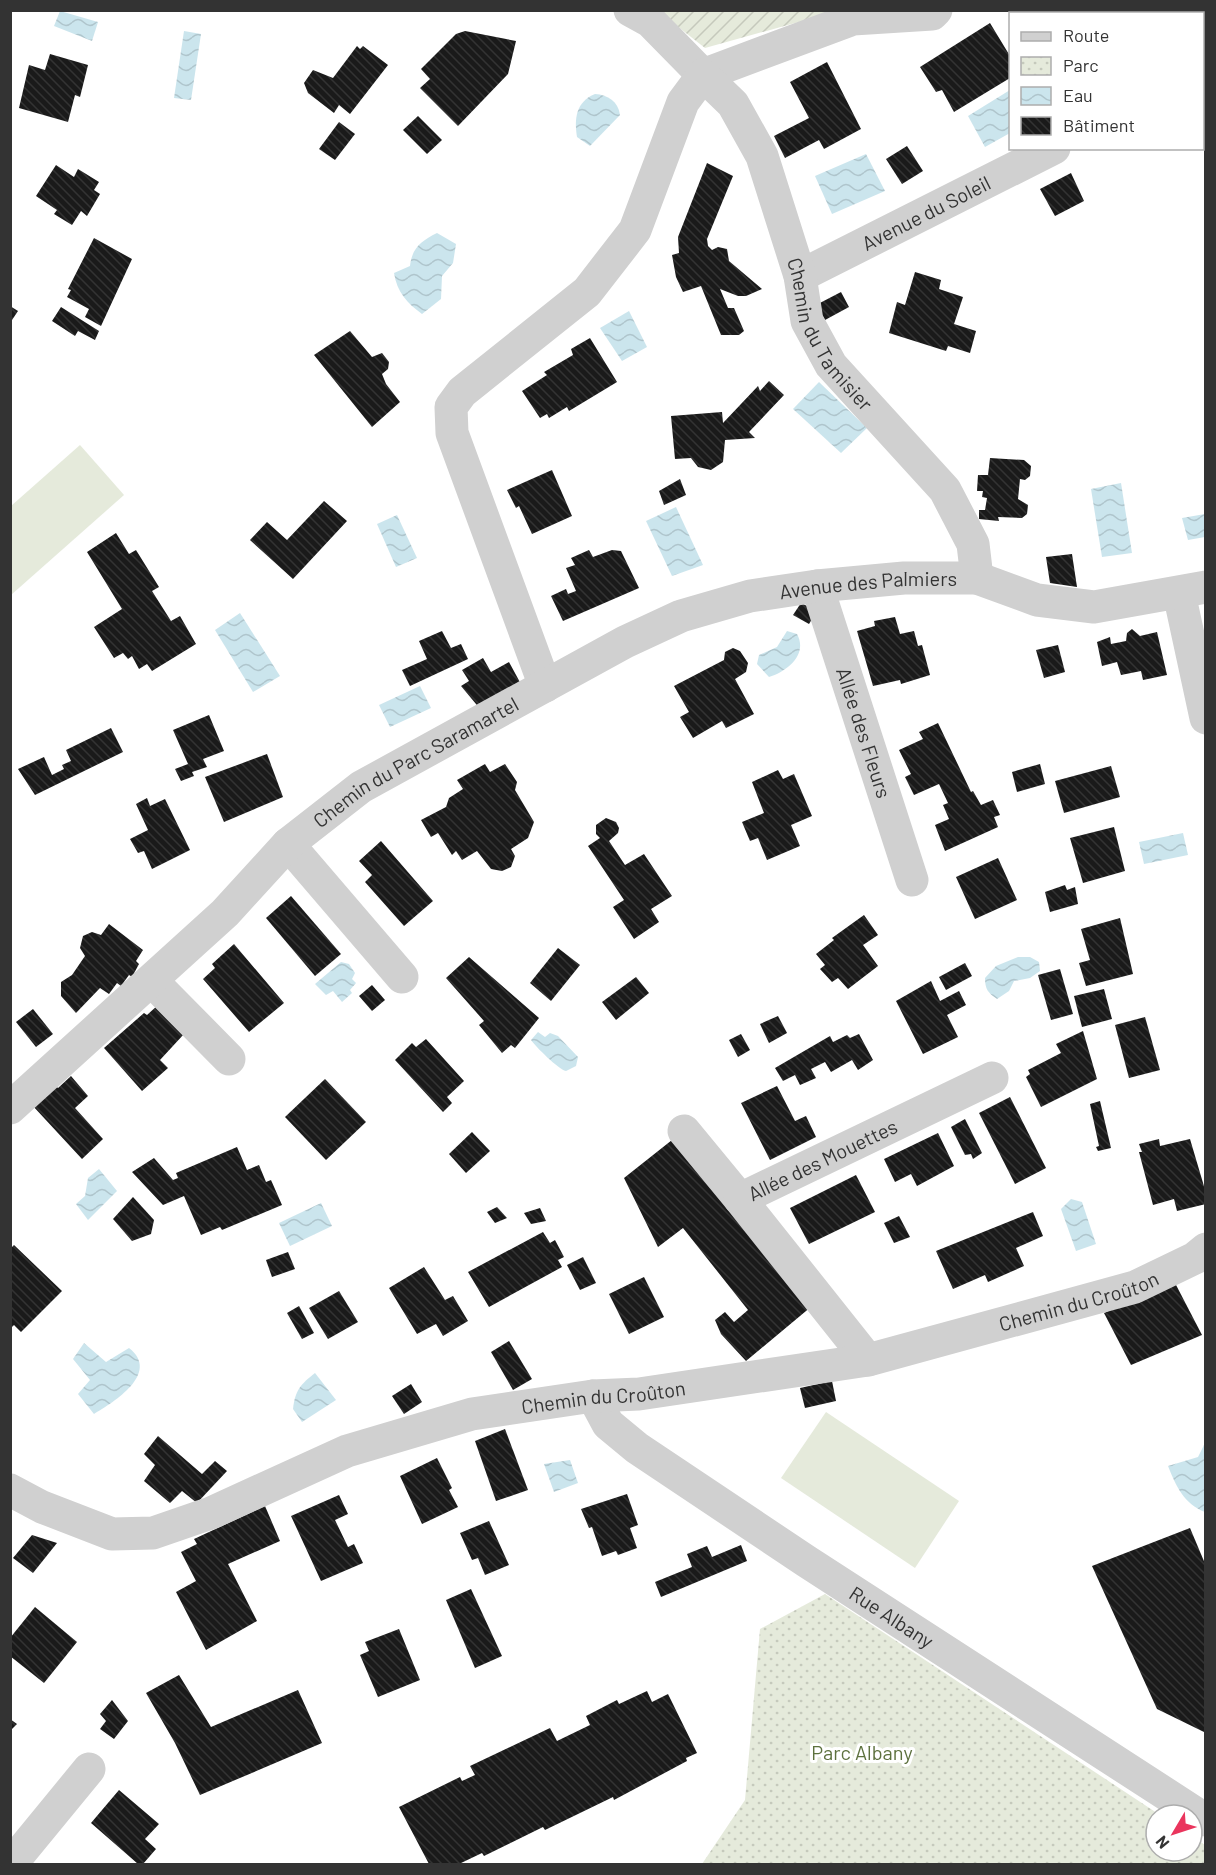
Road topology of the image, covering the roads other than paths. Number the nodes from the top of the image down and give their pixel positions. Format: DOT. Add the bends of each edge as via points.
graph roads {
  1 [pos="630,10"];
  2 [pos="936,10"];
  3 [pos="704,75"];
  4 [pos="1050,150"];
  5 [pos="800,276"];
  6 [pos="977,578"];
  7 [pos="817,586"];
  8 [pos="1192,590"];
  9 [pos="545,686"];
  10 [pos="1206,718"];
  11 [pos="288,844"];
  12 [pos="912,880"];
  13 [pos="402,977"];
  14 [pos="152,981"];
  15 [pos="229,1059"];
  16 [pos="992,1078"];
  17 [pos="10,1108"];
  18 [pos="684,1131"];
  19 [pos="740,1199"];
  20 [pos="1206,1250"];
  21 [pos="868,1360"];
  22 [pos="593,1396"];
  23 [pos="10,1490"];
  24 [pos="88,1769"];
  25 [pos="1206,1820"];
  26 [pos="11,1864"];
  1 -- 3 [label="street, Chemin du Tamisier" via="650,21"];
  2 -- 3 [label="street" via="932,14 853,19"];
  3 -- 5 [label="street, Chemin du Tamisier" via="733,104 762,156"];
  3 -- 9 [label="street" via="683,102 635,230 601,275 587,292 462,392 451,407 452,433"];
  4 -- 5 [label="street, Avenue du Soleil"];
  5 -- 6 [label="street, Chemin du Tamisier" via="807,321 831,365 945,490 973,544"];
  6 -- 7 [label="street, Avenue des Palmiers" via="904,578"];
  6 -- 8 [label="street, Avenue des Palmiers" via="1037,600 1094,607"];
  7 -- 9 [label="street, Avenue des Palmiers" via="750,596 681,616"];
  7 -- 12 [label="street, Allée des Fleurs"];
  8 -- 10 [label="street"];
  9 -- 11 [label="street, Chemin du Parc Saramartel" via="361,787"];
  11 -- 13 [label="street"];
  11 -- 14 [label="street, Chemin du Parc Saramartel" via="225,912"];
  14 -- 15 [label="street"];
  14 -- 17 [label="street, Chemin du Parc Saramartel"];
  16 -- 19 [label="street, Allée des Mouettes"];
  18 -- 19 [label="street"];
  19 -- 21 [label="street, Allée des Mouettes"];
  20 -- 21 [label="street, Chemin du Croûton" via="1136,1287"];
  21 -- 22 [label="street, Chemin du Croûton" via="639,1394"];
  22 -- 23 [label="street, Chemin du Croûton" via="472,1413 347,1451 211,1513 153,1533 112,1533 42,1507"];
  22 -- 25 [label="street, Rue Albany" via="608,1424 637,1448"];
  24 -- 26 [label="street"];
}
